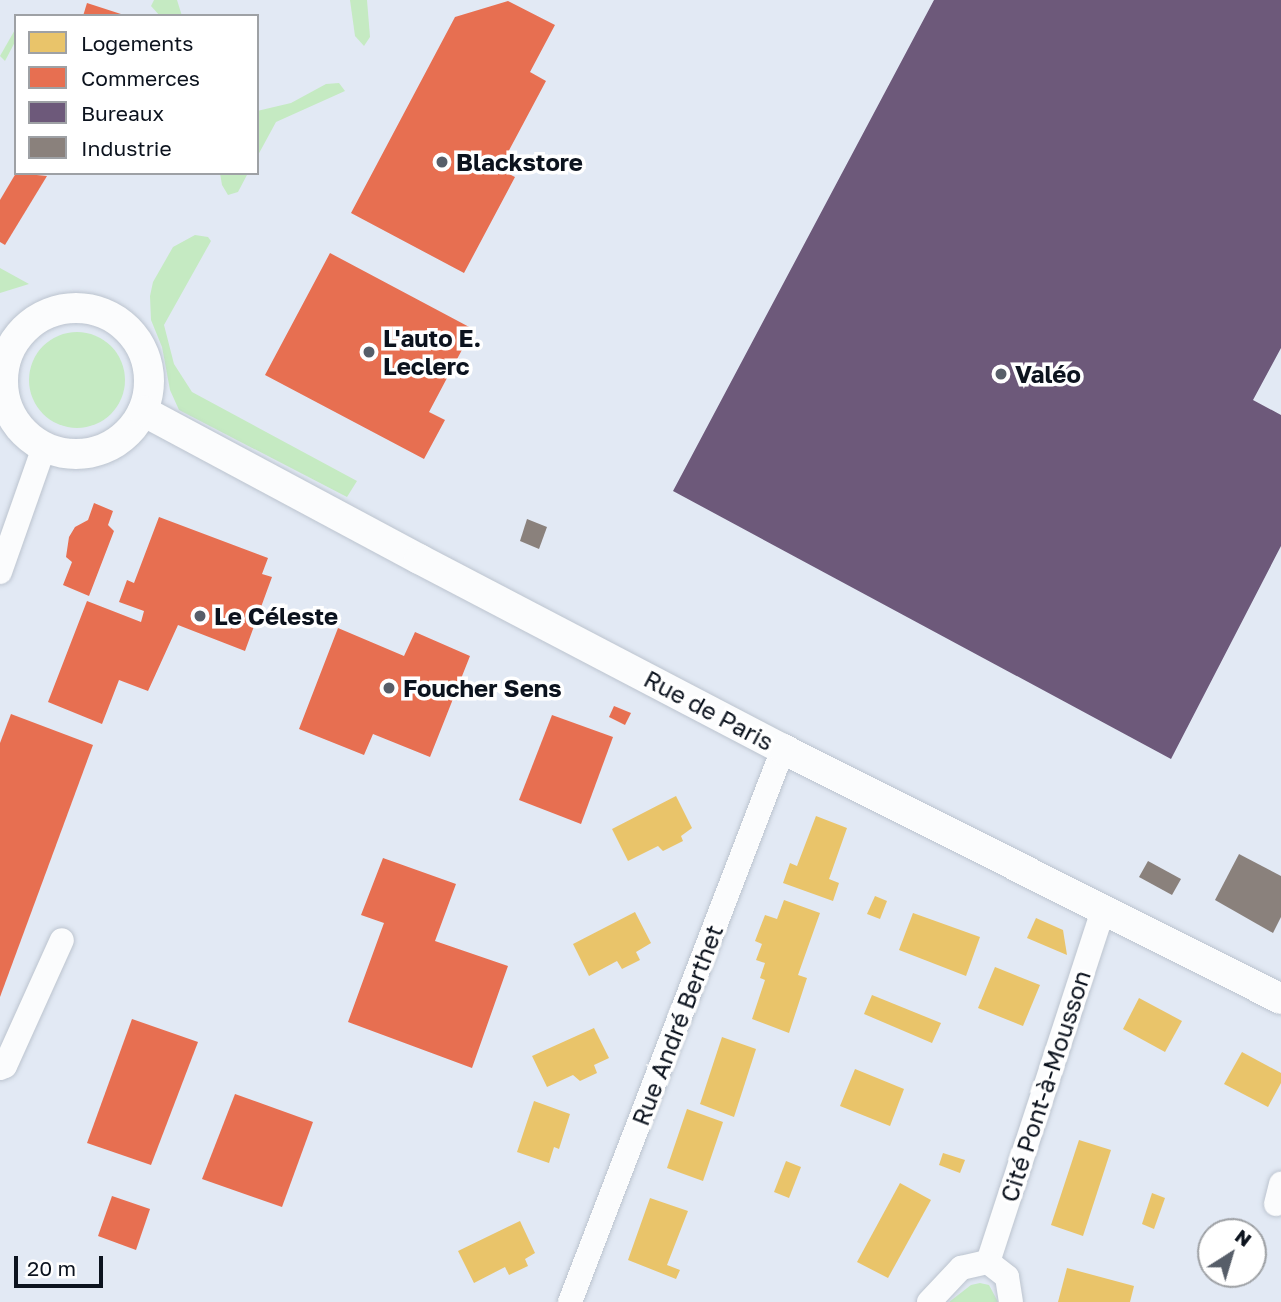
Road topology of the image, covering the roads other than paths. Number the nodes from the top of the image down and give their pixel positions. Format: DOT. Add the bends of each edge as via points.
graph roads {
  1 [pos="6,342"];
  2 [pos="143,411"];
  3 [pos="44,447"];
  4 [pos="0,572"];
  5 [pos="783,749"];
  6 [pos="1103,910"];
  7 [pos="62,940"];
  8 [pos="1281,999"];
  9 [pos="0,1068"];
  10 [pos="988,1262"];
  11 [pos="570,1302"];
  12 [pos="929,1302"];
  13 [pos="1011,1302"];
  1 -- 2 [label="street" via="42,316 63,309 105,313 139,344 148,377"];
  1 -- 3 [label="street" via="4,391 11,414 25,433"];
  2 -- 3 [label="street" via="130,430 90,453"];
  2 -- 5 [label="street, Rue de Paris"];
  3 -- 4 [label="street"];
  5 -- 6 [label="street, Rue de Paris"];
  5 -- 11 [label="street, Rue André Berthet"];
  6 -- 8 [label="street, Rue de Paris"];
  6 -- 10 [label="street, Cité Pont-à-Mousson"];
  7 -- 9 [label="street" via="5,1066"];
  10 -- 12 [label="street" via="961,1268"];
  10 -- 13 [label="street" via="1007,1277"];
}
